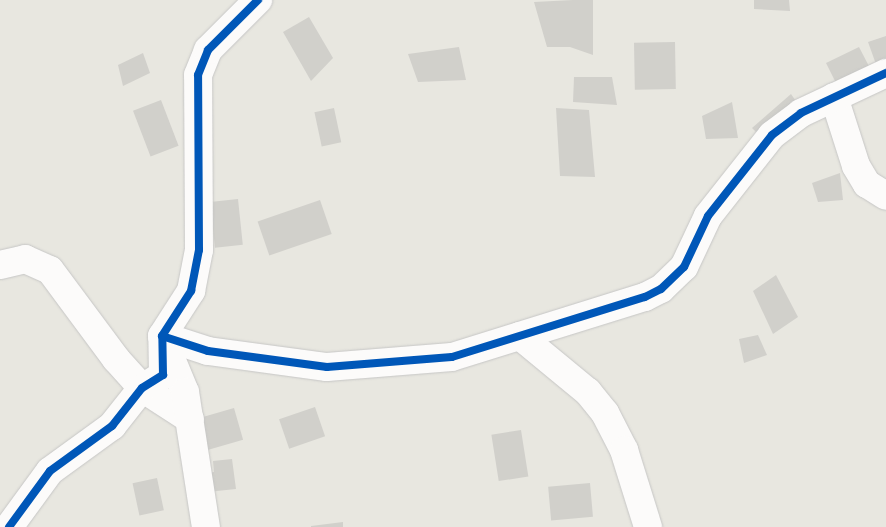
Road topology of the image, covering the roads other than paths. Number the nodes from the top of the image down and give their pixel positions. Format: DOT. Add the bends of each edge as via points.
graph roads {
  1 [pos="258,0"];
  2 [pos="886,73"];
  3 [pos="834,97"];
  4 [pos="886,196"];
  5 [pos="0,266"];
  6 [pos="162,336"];
  7 [pos="520,336"];
  8 [pos="142,388"];
  9 [pos="190,420"];
  10 [pos="9,527"];
  11 [pos="206,527"];
  12 [pos="648,527"];
  1 -- 6 [label="street" via="208,50 200,68 198,259 191,291"];
  2 -- 3 [label="street"];
  3 -- 4 [label="street" via="856,166 867,184"];
  3 -- 7 [label="street" via="801,113 772,135 708,216 684,267 661,289"];
  5 -- 8 [label="street" via="25,259 50,270 116,359"];
  6 -- 7 [label="street" via="208,351 326,367 452,357"];
  6 -- 8 [label="street" via="163,375"];
  6 -- 9 [label="street" via="186,392"];
  7 -- 12 [label="street" via="588,392 605,413 624,450"];
  8 -- 9 [label="street"];
  8 -- 10 [label="street" via="112,426 50,471"];
  9 -- 11 [label="street"];
}
